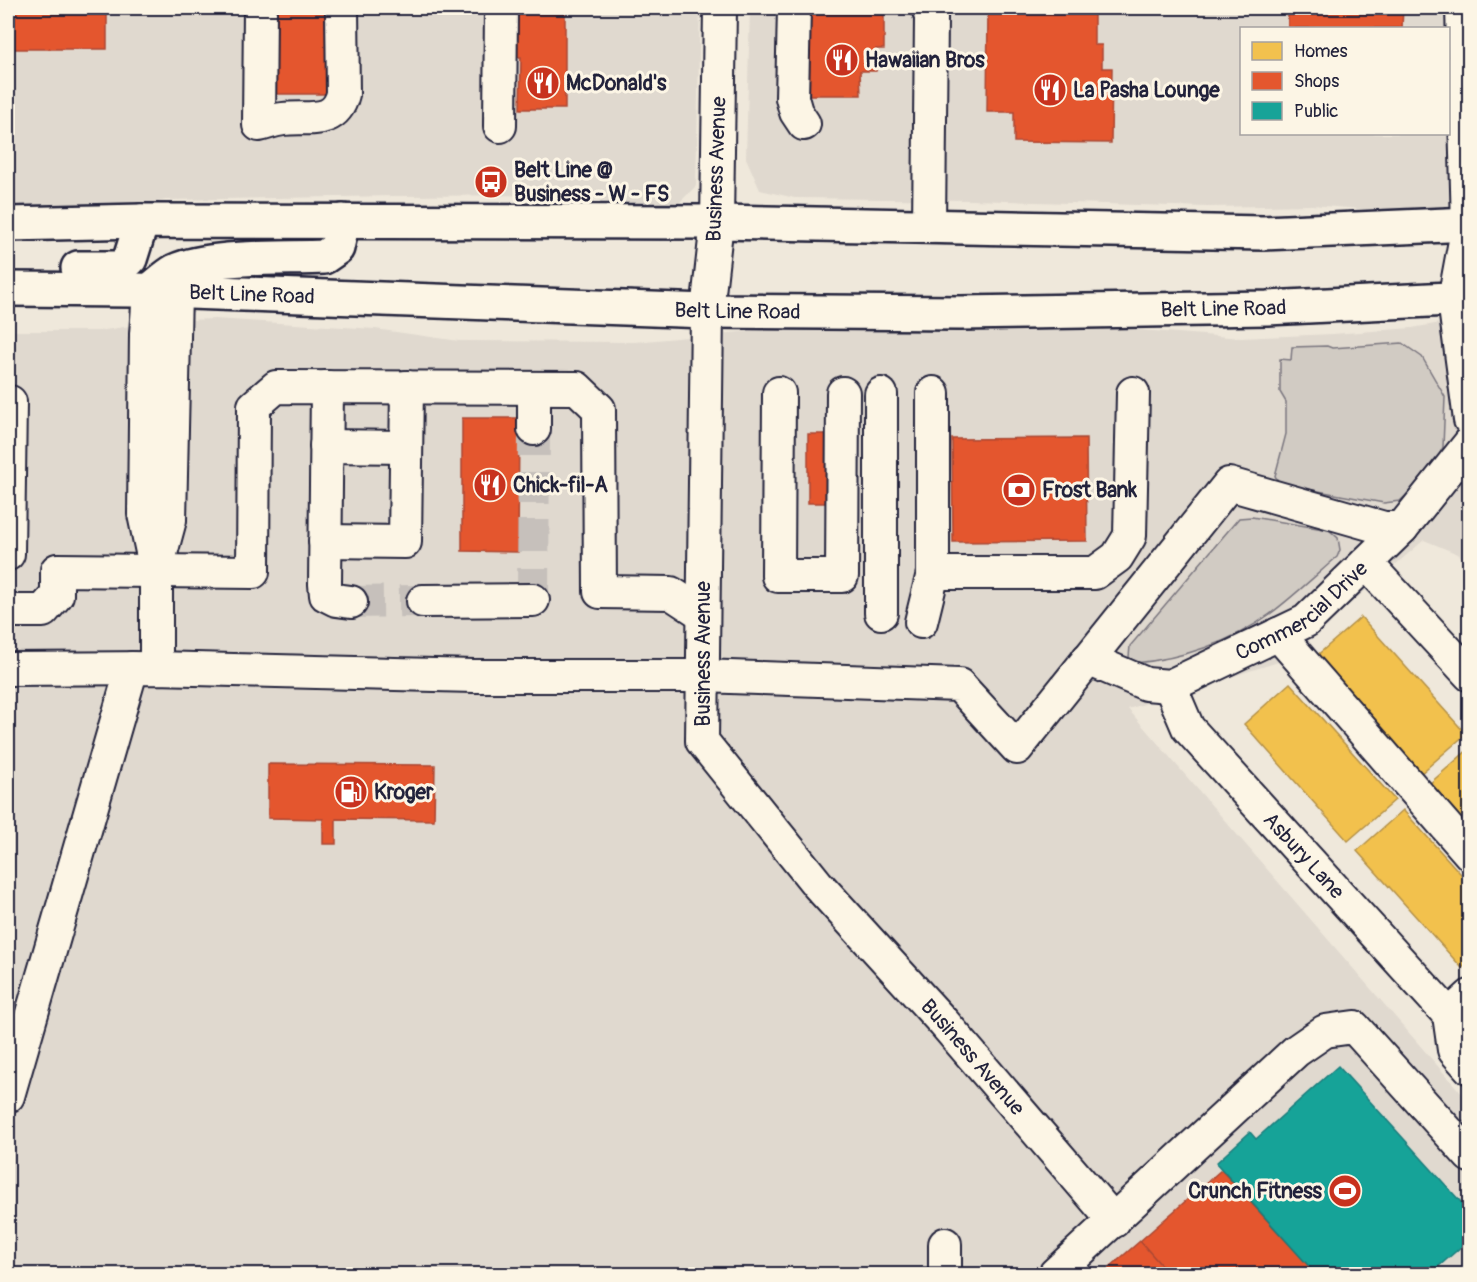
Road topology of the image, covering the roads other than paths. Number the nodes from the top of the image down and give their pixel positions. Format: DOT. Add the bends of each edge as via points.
graph roads {
  1 [pos="260,8"];
  2 [pos="342,8"];
  3 [pos="501,8"];
  4 [pos="720,8"];
  5 [pos="794,8"];
  6 [pos="928,8"];
  7 [pos="1462,8"];
  8 [pos="1467,64"];
  9 [pos="804,124"];
  10 [pos="500,126"];
  11 [pos="142,221"];
  12 [pos="343,221"];
  13 [pos="717,222"];
  14 [pos="8,224"];
  15 [pos="1469,226"];
  16 [pos="930,227"];
  17 [pos="8,271"];
  18 [pos="8,289"];
  19 [pos="162,291"];
  20 [pos="1462,299"];
  21 [pos="707,311"];
  22 [pos="327,387"];
  23 [pos="407,387"];
  24 [pos="534,388"];
  25 [pos="779,393"];
  26 [pos="843,393"];
  27 [pos="933,393"];
  28 [pos="1133,393"];
  29 [pos="881,394"];
  30 [pos="10,402"];
  31 [pos="1470,420"];
  32 [pos="534,429"];
  33 [pos="1470,442"];
  34 [pos="326,447"];
  35 [pos="406,447"];
  36 [pos="1402,528"];
  37 [pos="325,541"];
  38 [pos="8,554"];
  39 [pos="1366,563"];
  40 [pos="156,571"];
  41 [pos="933,573"];
  42 [pos="533,600"];
  43 [pos="423,601"];
  44 [pos="351,602"];
  45 [pos="8,611"];
  46 [pos="881,613"];
  47 [pos="703,615"];
  48 [pos="921,622"];
  49 [pos="1278,634"];
  50 [pos="1088,659"];
  51 [pos="144,668"];
  52 [pos="8,669"];
  53 [pos="1470,675"];
  54 [pos="703,676"];
  55 [pos="1170,686"];
  56 [pos="1470,854"];
  57 [pos="1460,1006"];
  58 [pos="1470,1068"];
  59 [pos="8,1095"];
  60 [pos="1470,1156"];
  61 [pos="1114,1221"];
  62 [pos="1055,1275"];
  1 -- 2 [label="street" via="259,126 281,119 328,116 340,106"];
  3 -- 10 [label="street"];
  4 -- 13 [label="street, Business Avenue"];
  5 -- 9 [label="street" via="792,98"];
  6 -- 16 [label="street"];
  7 -- 8 [label="street"];
  8 -- 15 [label="street"];
  11 -- 12 [label="main road"];
  11 -- 14 [label="main road"];
  11 -- 17 [label="main road" via="130,259 120,268"];
  12 -- 13 [label="main road"];
  12 -- 19 [label="main road" via="337,248 324,257 198,265 175,272"];
  13 -- 16 [label="main road"];
  13 -- 21 [label="street, Business Avenue"];
  15 -- 16 [label="main road" via="1263,233"];
  15 -- 20 [label="street"];
  18 -- 19 [label="main road, Belt Line Road"];
  19 -- 21 [label="main road, Belt Line Road"];
  19 -- 40 [label="street" via="146,334 144,514"];
  20 -- 21 [label="main road, Belt Line Road" via="1267,308"];
  20 -- 31 [label="street"];
  21 -- 47 [label="street, Business Avenue"];
  22 -- 23 [label="street"];
  22 -- 34 [label="street"];
  22 -- 40 [label="street" via="276,387 254,406 253,572"];
  23 -- 24 [label="street"];
  23 -- 35 [label="street"];
  24 -- 32 [label="street"];
  24 -- 47 [label="street" via="577,388 599,409 600,592 671,593"];
  25 -- 26 [label="street" via="778,576 842,576"];
  27 -- 41 [label="street"];
  28 -- 41 [label="street" via="1130,536 1117,557 1095,573"];
  29 -- 46 [label="street"];
  30 -- 38 [label="street"];
  33 -- 36 [label="street, Commercial Drive"];
  34 -- 35 [label="street"];
  34 -- 37 [label="street"];
  35 -- 37 [label="street" via="405,542"];
  36 -- 39 [label="street, Commercial Drive"];
  36 -- 50 [label="street" via="1384,528 1229,484"];
  37 -- 44 [label="street" via="326,595"];
  39 -- 49 [label="street, Commercial Drive" via="1306,621"];
  39 -- 53 [label="street"];
  40 -- 45 [label="street" via="57,570 57,595 43,611"];
  40 -- 51 [label="street"];
  41 -- 48 [label="street"];
  42 -- 43 [label="street"];
  47 -- 54 [label="street, Business Avenue"];
  49 -- 55 [label="street, Commercial Drive"];
  49 -- 56 [label="street"];
  50 -- 54 [label="street" via="1017,748 959,685"];
  50 -- 55 [label="street" via="1146,684"];
  51 -- 52 [label="street"];
  51 -- 54 [label="street" via="474,676"];
  51 -- 59 [label="street"];
  54 -- 61 [label="street, Business Avenue" via="702,741 818,885 944,1023"];
  55 -- 57 [label="street, Asbury Lane" via="1188,728"];
  57 -- 58 [label="street, Asbury Lane" via="1454,1050"];
  60 -- 61 [label="street" via="1354,1028 1325,1031 1296,1051"];
  61 -- 62 [label="street"];
}
